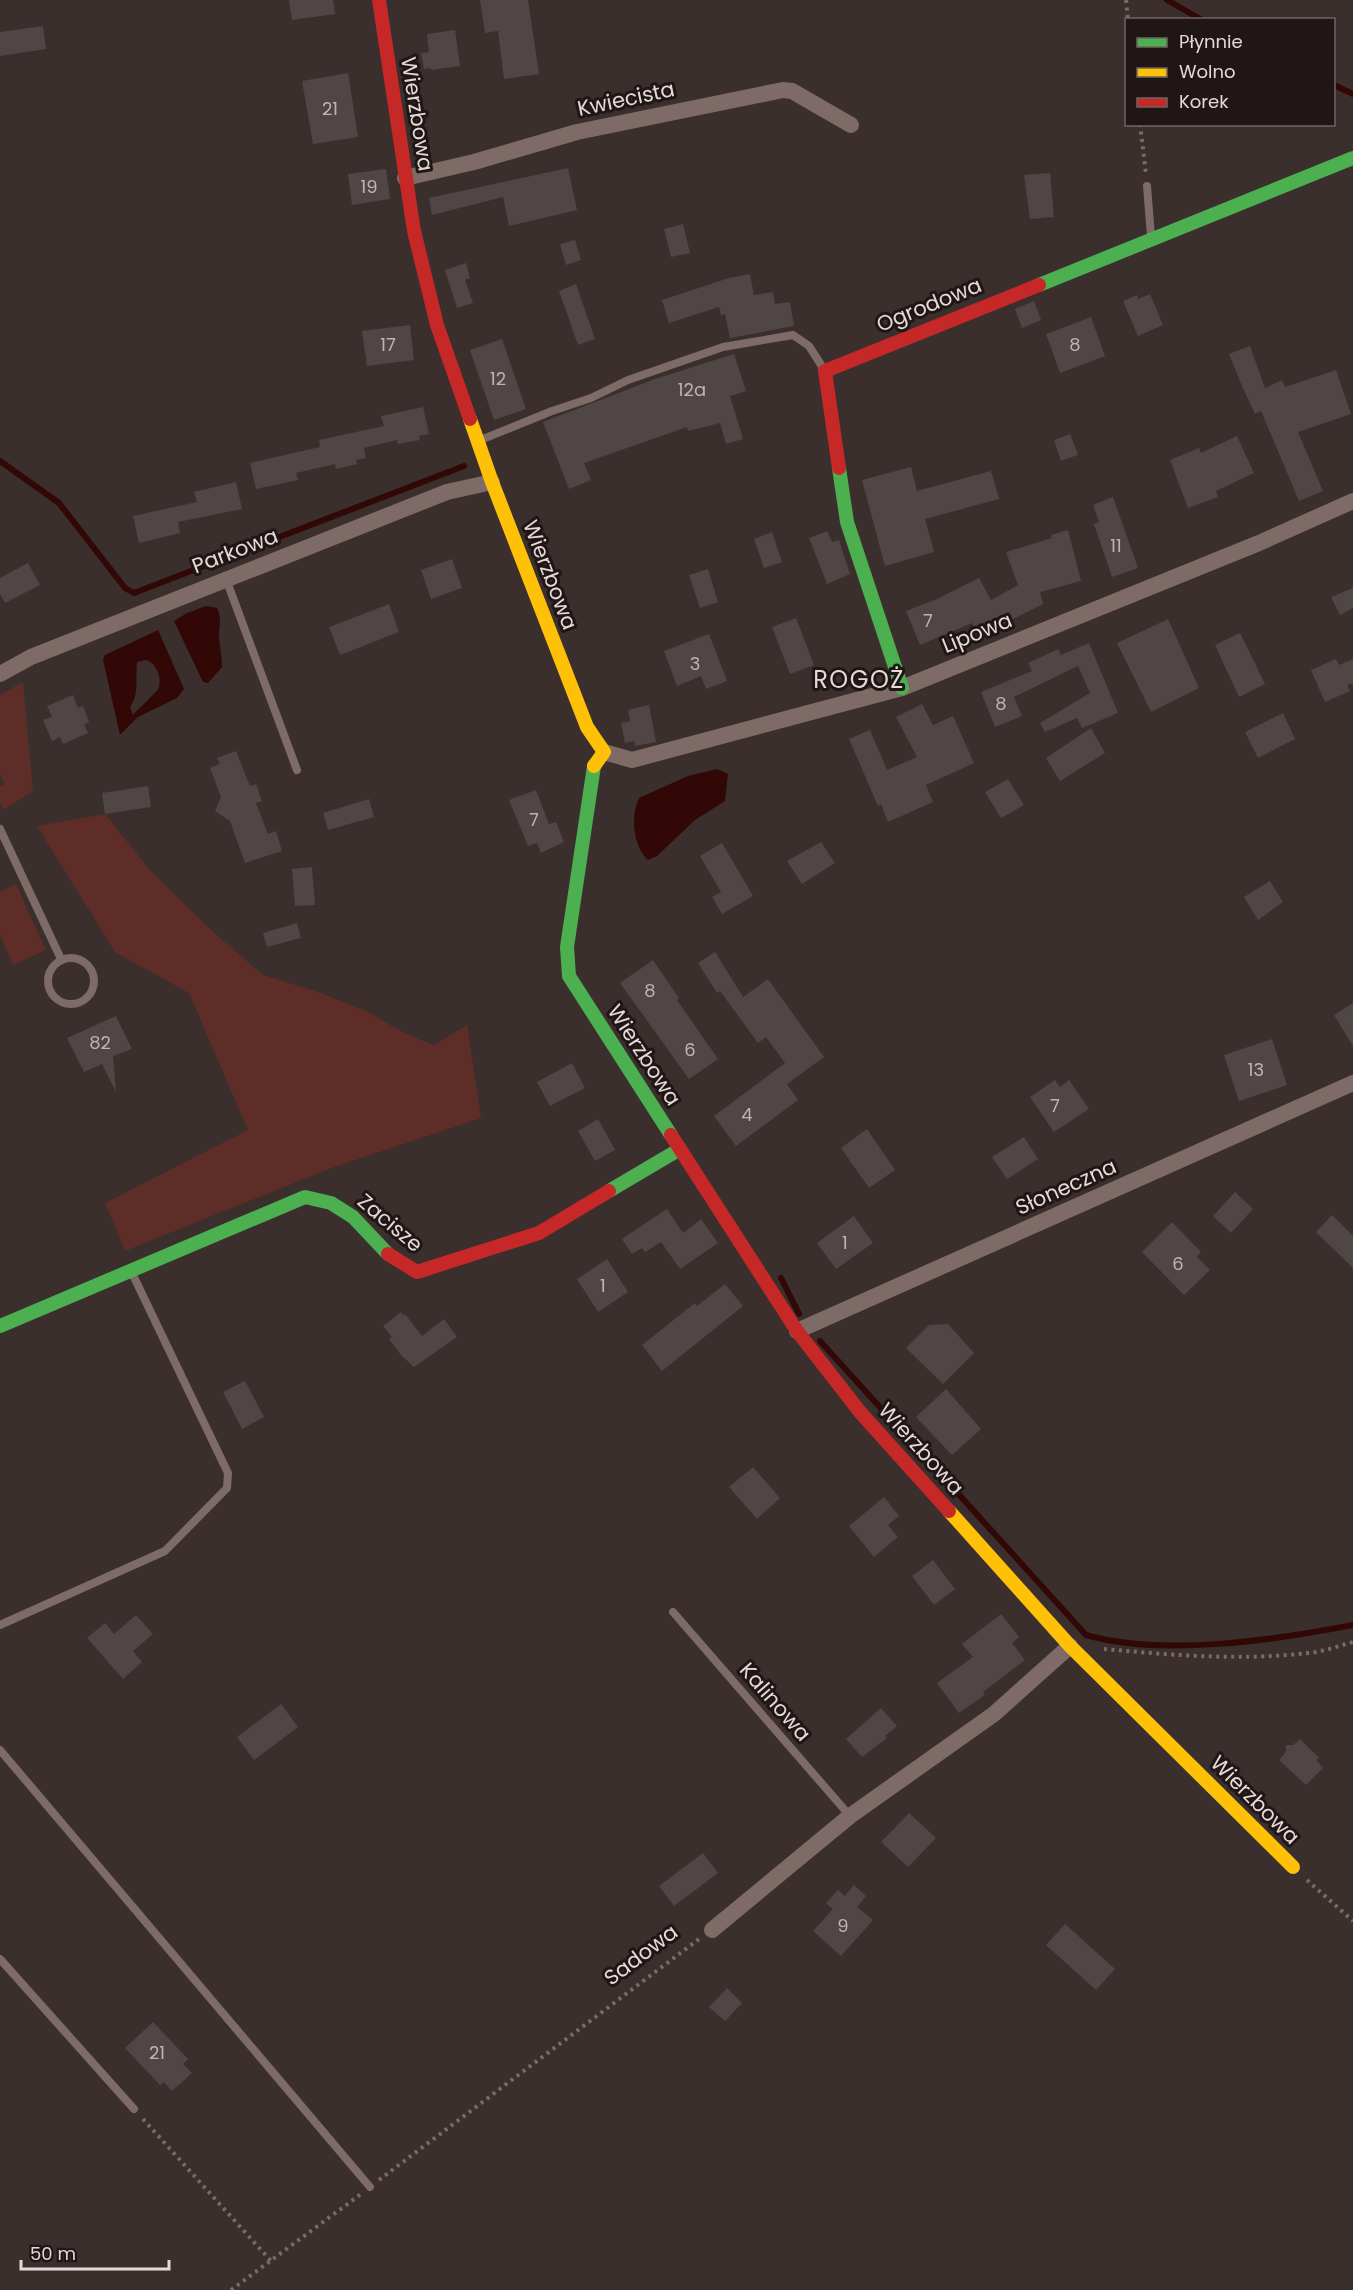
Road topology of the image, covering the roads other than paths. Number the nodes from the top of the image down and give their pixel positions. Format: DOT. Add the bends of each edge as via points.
graph roads {
  1 [pos="379,0"];
  2 [pos="851,125"];
  3 [pos="1353,158"];
  4 [pos="405,178"];
  5 [pos="1147,186"];
  6 [pos="1152,240"];
  7 [pos="825,371"];
  8 [pos="478,441"];
  9 [pos="492,482"];
  10 [pos="1353,501"];
  11 [pos="226,578"];
  12 [pos="0,674"];
  13 [pos="902,688"];
  14 [pos="604,752"];
  15 [pos="297,770"];
  16 [pos="0,829"];
  17 [pos="62,959"];
  18 [pos="1353,1083"];
  19 [pos="680,1149"];
  20 [pos="132,1271"];
  21 [pos="0,1326"];
  22 [pos="797,1331"];
  23 [pos="673,1612"];
  24 [pos="0,1625"];
  25 [pos="1070,1646"];
  26 [pos="0,1750"];
  27 [pos="850,1815"];
  28 [pos="1293,1867"];
  29 [pos="712,1930"];
  30 [pos="0,1959"];
  31 [pos="134,2109"];
  32 [pos="370,2187"];
  1 -- 4 [label="street, Wierzbowa"];
  2 -- 4 [label="street, Kwiecista" via="792,91 783,90 577,132 484,160"];
  3 -- 6 [label="street, Ogrodowa"];
  4 -- 8 [label="street, Wierzbowa" via="437,325"];
  5 -- 6 [label="lane"];
  6 -- 7 [label="street, Ogrodowa"];
  7 -- 8 [label="lane" via="809,345 793,335 723,346"];
  7 -- 13 [label="street" via="847,522"];
  8 -- 9 [label="street, Wierzbowa"];
  9 -- 11 [label="street, Parkowa" via="447,492"];
  9 -- 14 [label="street, Wierzbowa" via="587,727"];
  10 -- 13 [label="street, Lipowa"];
  11 -- 12 [label="street, Parkowa" via="31,657"];
  11 -- 15 [label="lane"];
  13 -- 14 [label="street, Lipowa" via="632,760"];
  14 -- 19 [label="street, Wierzbowa" via="594,764 567,947 569,976"];
  16 -- 17 [label="lane"];
  17 -- 17 [label="lane" via="47,980 51,993 61,1002 74,1004 86,999 93,988 90,969 75,958"];
  18 -- 22 [label="street, Słoneczna"];
  19 -- 20 [label="street, Zacisze" via="539,1233 417,1272 390,1256 352,1217 331,1203 305,1197"];
  19 -- 22 [label="street, Wierzbowa"];
  20 -- 21 [label="street, Zacisze"];
  20 -- 24 [label="lane" via="228,1473 227,1488 165,1551"];
  22 -- 25 [label="street, Wierzbowa" via="860,1412"];
  23 -- 27 [label="lane, Kalinowa"];
  25 -- 27 [label="street, Sadowa" via="994,1714"];
  25 -- 28 [label="street, Wierzbowa"];
  26 -- 32 [label="lane"];
  27 -- 29 [label="street, Sadowa"];
  30 -- 31 [label="lane"];
}
